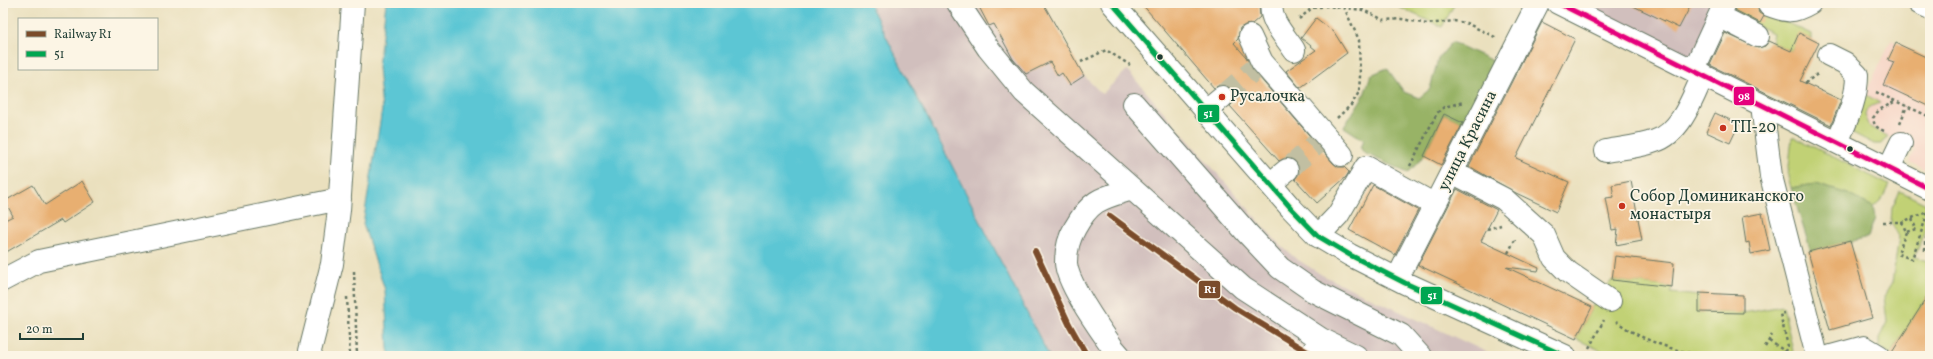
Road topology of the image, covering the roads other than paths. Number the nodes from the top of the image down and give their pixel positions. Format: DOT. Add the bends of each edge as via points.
graph roads {
  1 [pos="353,3"];
  2 [pos="958,3"];
  3 [pos="1272,3"];
  4 [pos="1538,3"];
  5 [pos="1558,3"];
  6 [pos="1810,3"];
  7 [pos="1769,5"];
  8 [pos="1119,6"];
  9 [pos="1722,9"];
  10 [pos="1250,36"];
  11 [pos="1758,36"];
  12 [pos="1294,50"];
  13 [pos="1829,55"];
  14 [pos="1698,73"];
  15 [pos="1222,97"];
  16 [pos="1134,104"];
  17 [pos="1762,105"];
  18 [pos="1205,110"];
  19 [pos="1895,138"];
  20 [pos="1837,142"];
  21 [pos="1606,151"];
  22 [pos="1342,155"];
  23 [pos="1889,168"];
  24 [pos="1287,170"];
  25 [pos="1452,172"];
  26 [pos="1270,184"];
  27 [pos="1930,188"];
  28 [pos="1132,189"];
  29 [pos="340,199"];
  30 [pos="1435,205"];
  31 [pos="1318,236"];
  32 [pos="1397,279"];
  33 [pos="3,280"];
  34 [pos="1609,308"];
  35 [pos="1315,348"];
  36 [pos="309,354"];
  37 [pos="1120,356"];
  38 [pos="1356,356"];
  39 [pos="1420,356"];
  40 [pos="1565,356"];
  41 [pos="1817,356"];
  42 [pos="1831,356"];
  43 [pos="1879,356"];
  1 -- 29 [label="street"];
  2 -- 28 [label="street" via="988,48 1024,92"];
  3 -- 12 [label="street" via="1272,17"];
  4 -- 25 [label="street, улица Красина"];
  5 -- 14 [label="street"];
  6 -- 7 [label="street" via="1791,11"];
  8 -- 18 [label="street"];
  9 -- 11 [label="street"];
  9 -- 14 [label="street"];
  10 -- 22 [label="street" via="1259,65 1323,138"];
  13 -- 20 [label="street" via="1845,63 1857,75 1857,91"];
  14 -- 17 [label="street"];
  14 -- 21 [label="street" via="1692,99 1669,134 1655,141"];
  15 -- 18 [label="street"];
  16 -- 39 [label="street" via="1280,268 1313,291 1400,335"];
  17 -- 20 [label="street"];
  17 -- 41 [label="street" via="1771,176"];
  18 -- 26 [label="street"];
  19 -- 23 [label="street"];
  20 -- 23 [label="street"];
  23 -- 27 [label="street"];
  24 -- 26 [label="street"];
  25 -- 30 [label="street, улица Красина"];
  25 -- 34 [label="street" via="1504,199 1544,235 1554,258"];
  26 -- 31 [label="street"];
  28 -- 35 [label="street"];
  28 -- 37 [label="street" via="1102,198 1084,211 1070,237 1066,264 1076,292"];
  29 -- 33 [label="street" via="39,261"];
  29 -- 36 [label="street" via="332,264"];
  30 -- 31 [label="street" via="1366,167 1338,215"];
  30 -- 32 [label="street, улица Красина"];
  31 -- 32 [label="street"];
  32 -- 40 [label="street"];
  35 -- 38 [label="street"];
  42 -- 43 [label="street" via="1864,347"];
}
